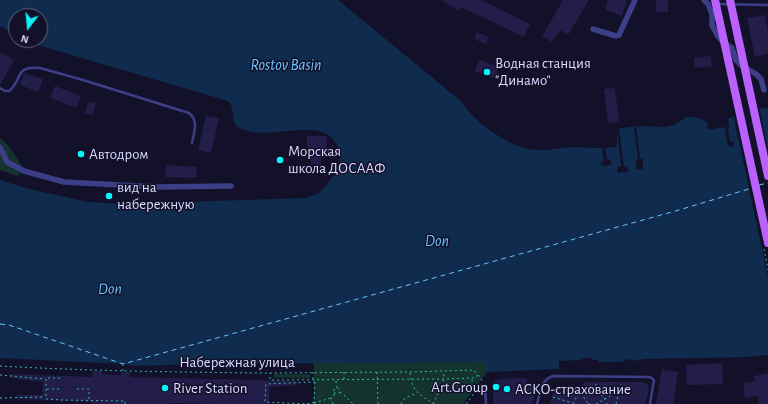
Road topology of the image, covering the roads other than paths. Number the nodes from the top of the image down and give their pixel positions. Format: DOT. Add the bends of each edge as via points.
graph roads {
  1 [pos="635,0"];
  2 [pos="730,0"];
  3 [pos="709,1"];
  4 [pos="768,5"];
  5 [pos="593,29"];
  6 [pos="0,88"];
  7 [pos="764,90"];
  8 [pos="192,143"];
  9 [pos="0,147"];
  10 [pos="768,176"];
  11 [pos="231,186"];
  12 [pos="768,243"];
  13 [pos="485,386"];
  14 [pos="486,404"];
  15 [pos="537,404"];
  16 [pos="650,404"];
  1 -- 5 [label="street" via="619,35"];
  2 -- 10 [label="main road, bridge"];
  3 -- 4 [label="lane"];
  3 -- 7 [label="street" via="712,25 717,35 732,48 736,60 741,65 761,79"];
  3 -- 12 [label="main road, bridge" via="718,15"];
  6 -- 8 [label="lane" via="9,91 23,70 33,67 83,80 189,113 195,119"];
  9 -- 11 [label="street" via="7,162 24,171 64,182 157,187"];
  13 -- 14 [label="lane"];
  15 -- 16 [label="lane" via="543,383 548,378 584,376 650,377 654,380"];
}
